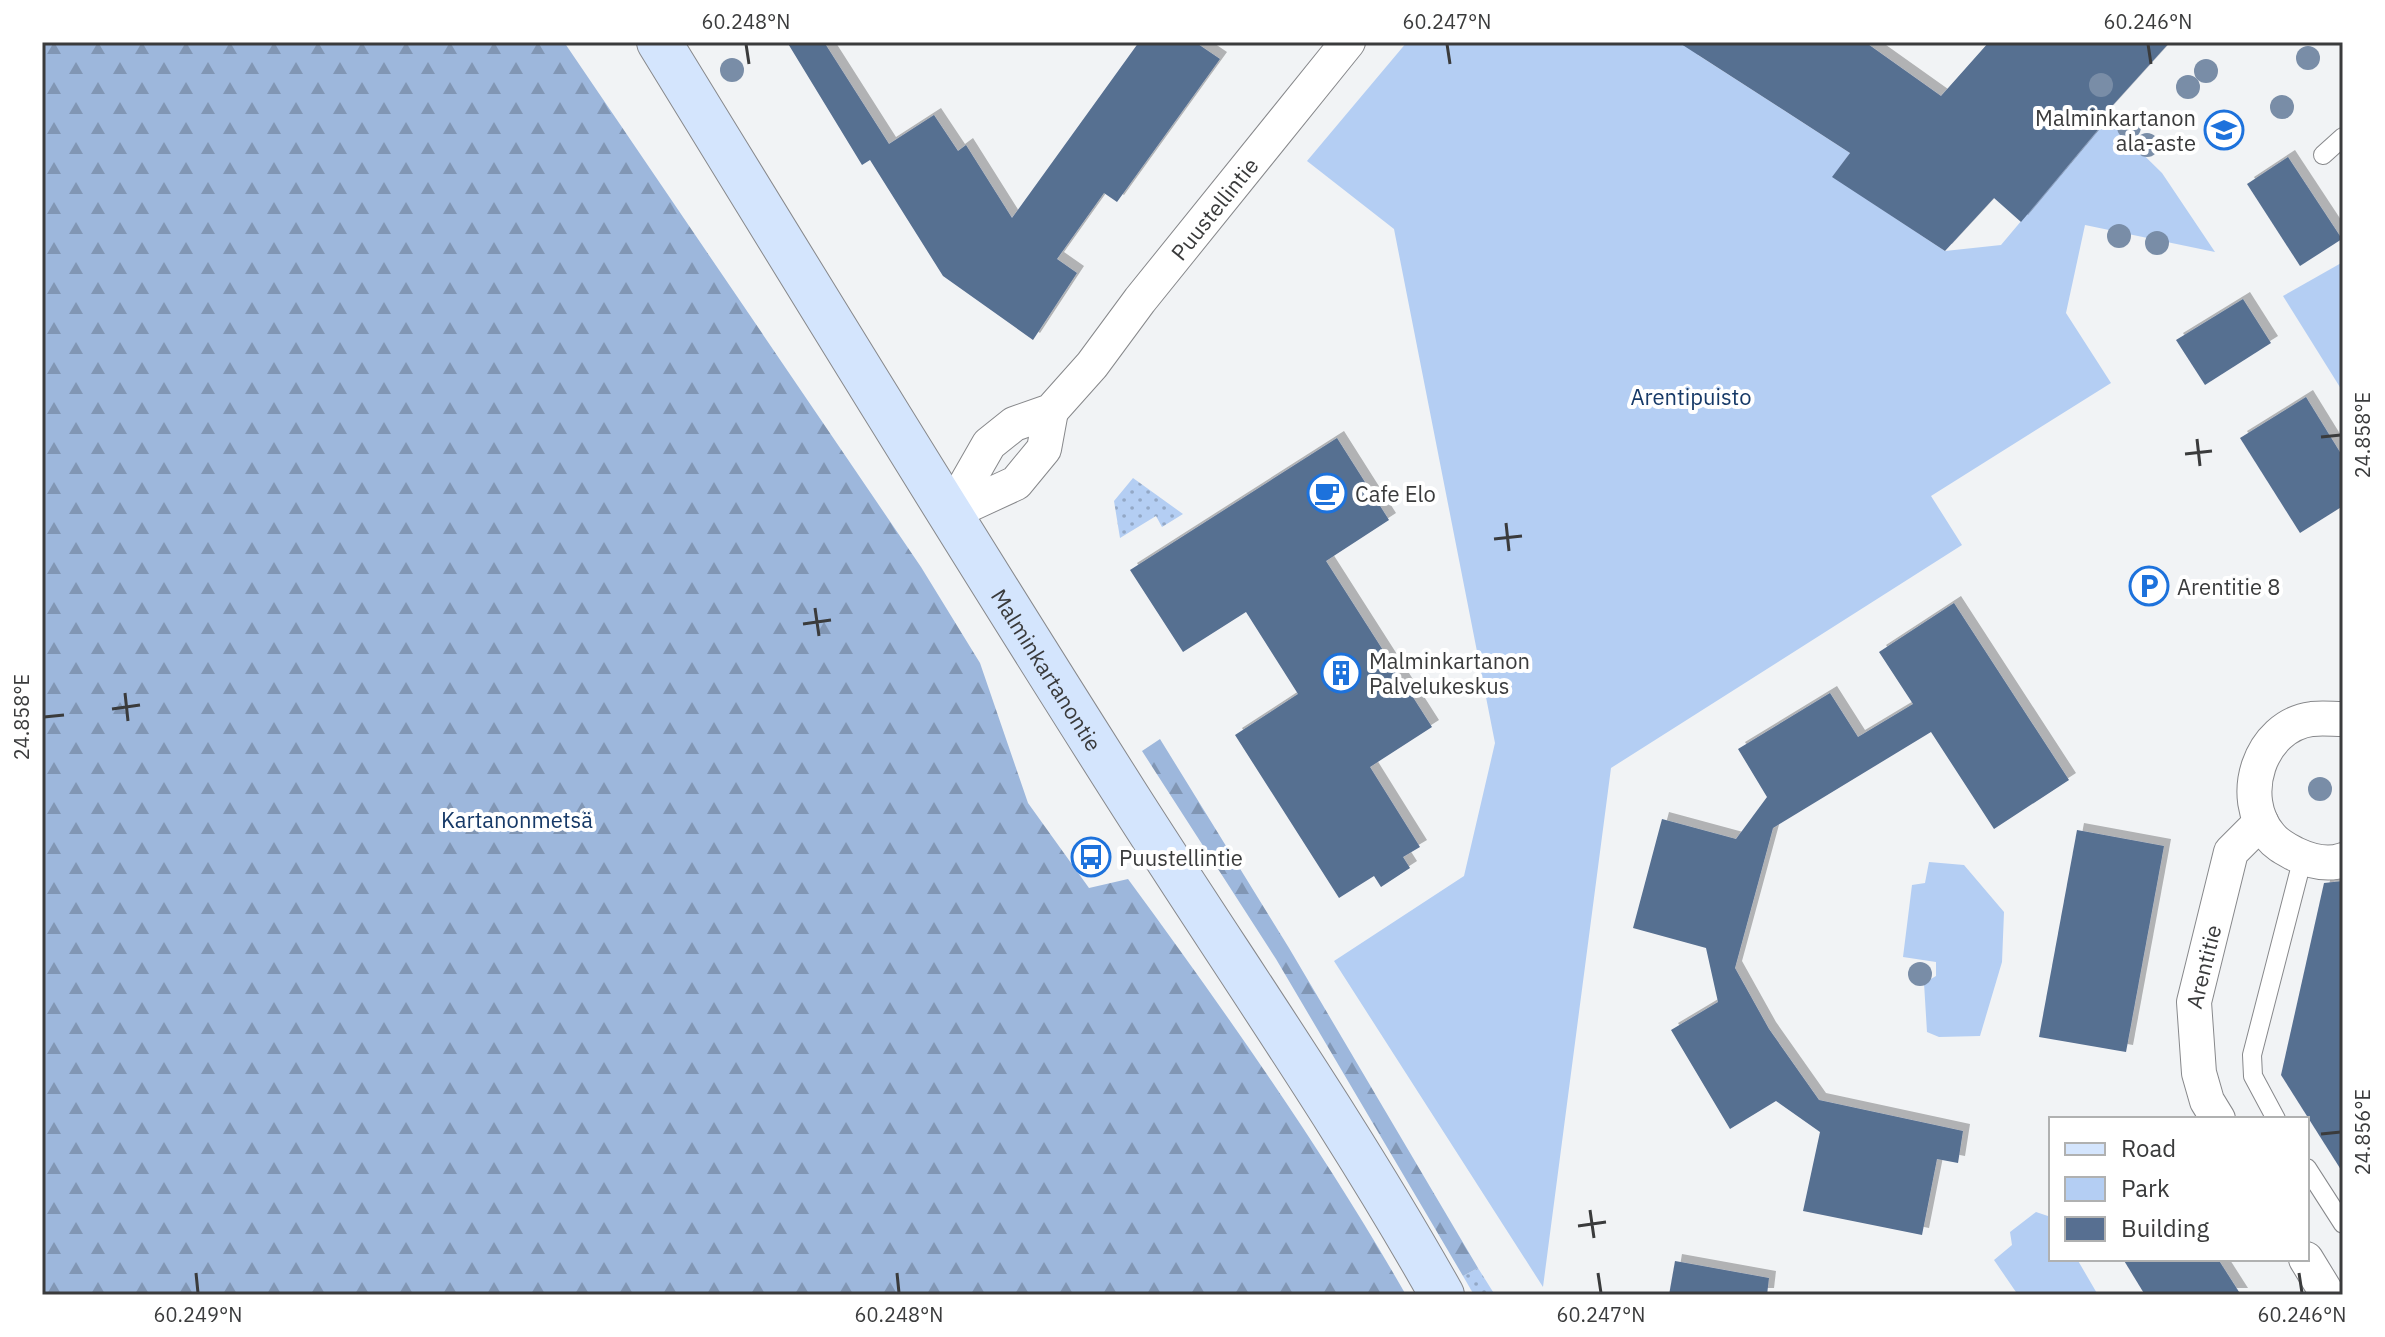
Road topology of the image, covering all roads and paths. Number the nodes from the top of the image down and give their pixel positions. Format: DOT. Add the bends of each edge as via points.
graph roads {
  1 [pos="659,42"];
  2 [pos="1348,42"];
  3 [pos="2343,137"];
  4 [pos="2323,155"];
  5 [pos="1051,411"];
  6 [pos="949,514"];
  7 [pos="2343,719"];
  8 [pos="2261,822"];
  9 [pos="2303,857"];
  10 [pos="2343,860"];
  11 [pos="2266,1116"];
  12 [pos="2217,1117"];
  13 [pos="2309,1171"];
  14 [pos="2343,1224"];
  15 [pos="2307,1261"];
  16 [pos="1442,1295"];
  17 [pos="2328,1295"];
  1 -- 6 [label="main road, Malminkartanontie"];
  2 -- 5 [label="street, Puustellintie"];
  3 -- 4 [label="lane"];
  5 -- 6 [label="street, Puustellintie" via="1014,424 989,444"];
  5 -- 6 [label="street" via="1044,449 1016,483"];
  6 -- 16 [label="main road, Malminkartanontie" via="1320,1093"];
  7 -- 8 [label="street" via="2309,719 2284,730 2268,747 2256,769 2253,794"];
  8 -- 9 [label="street" via="2277,844"];
  8 -- 12 [label="street, Arentitie" via="2231,852 2194,1002 2199,1073"];
  9 -- 10 [label="street"];
  9 -- 11 [label="lane" via="2252,1055"];
  13 -- 14 [label="lane"];
  15 -- 17 [label="street"];
}
